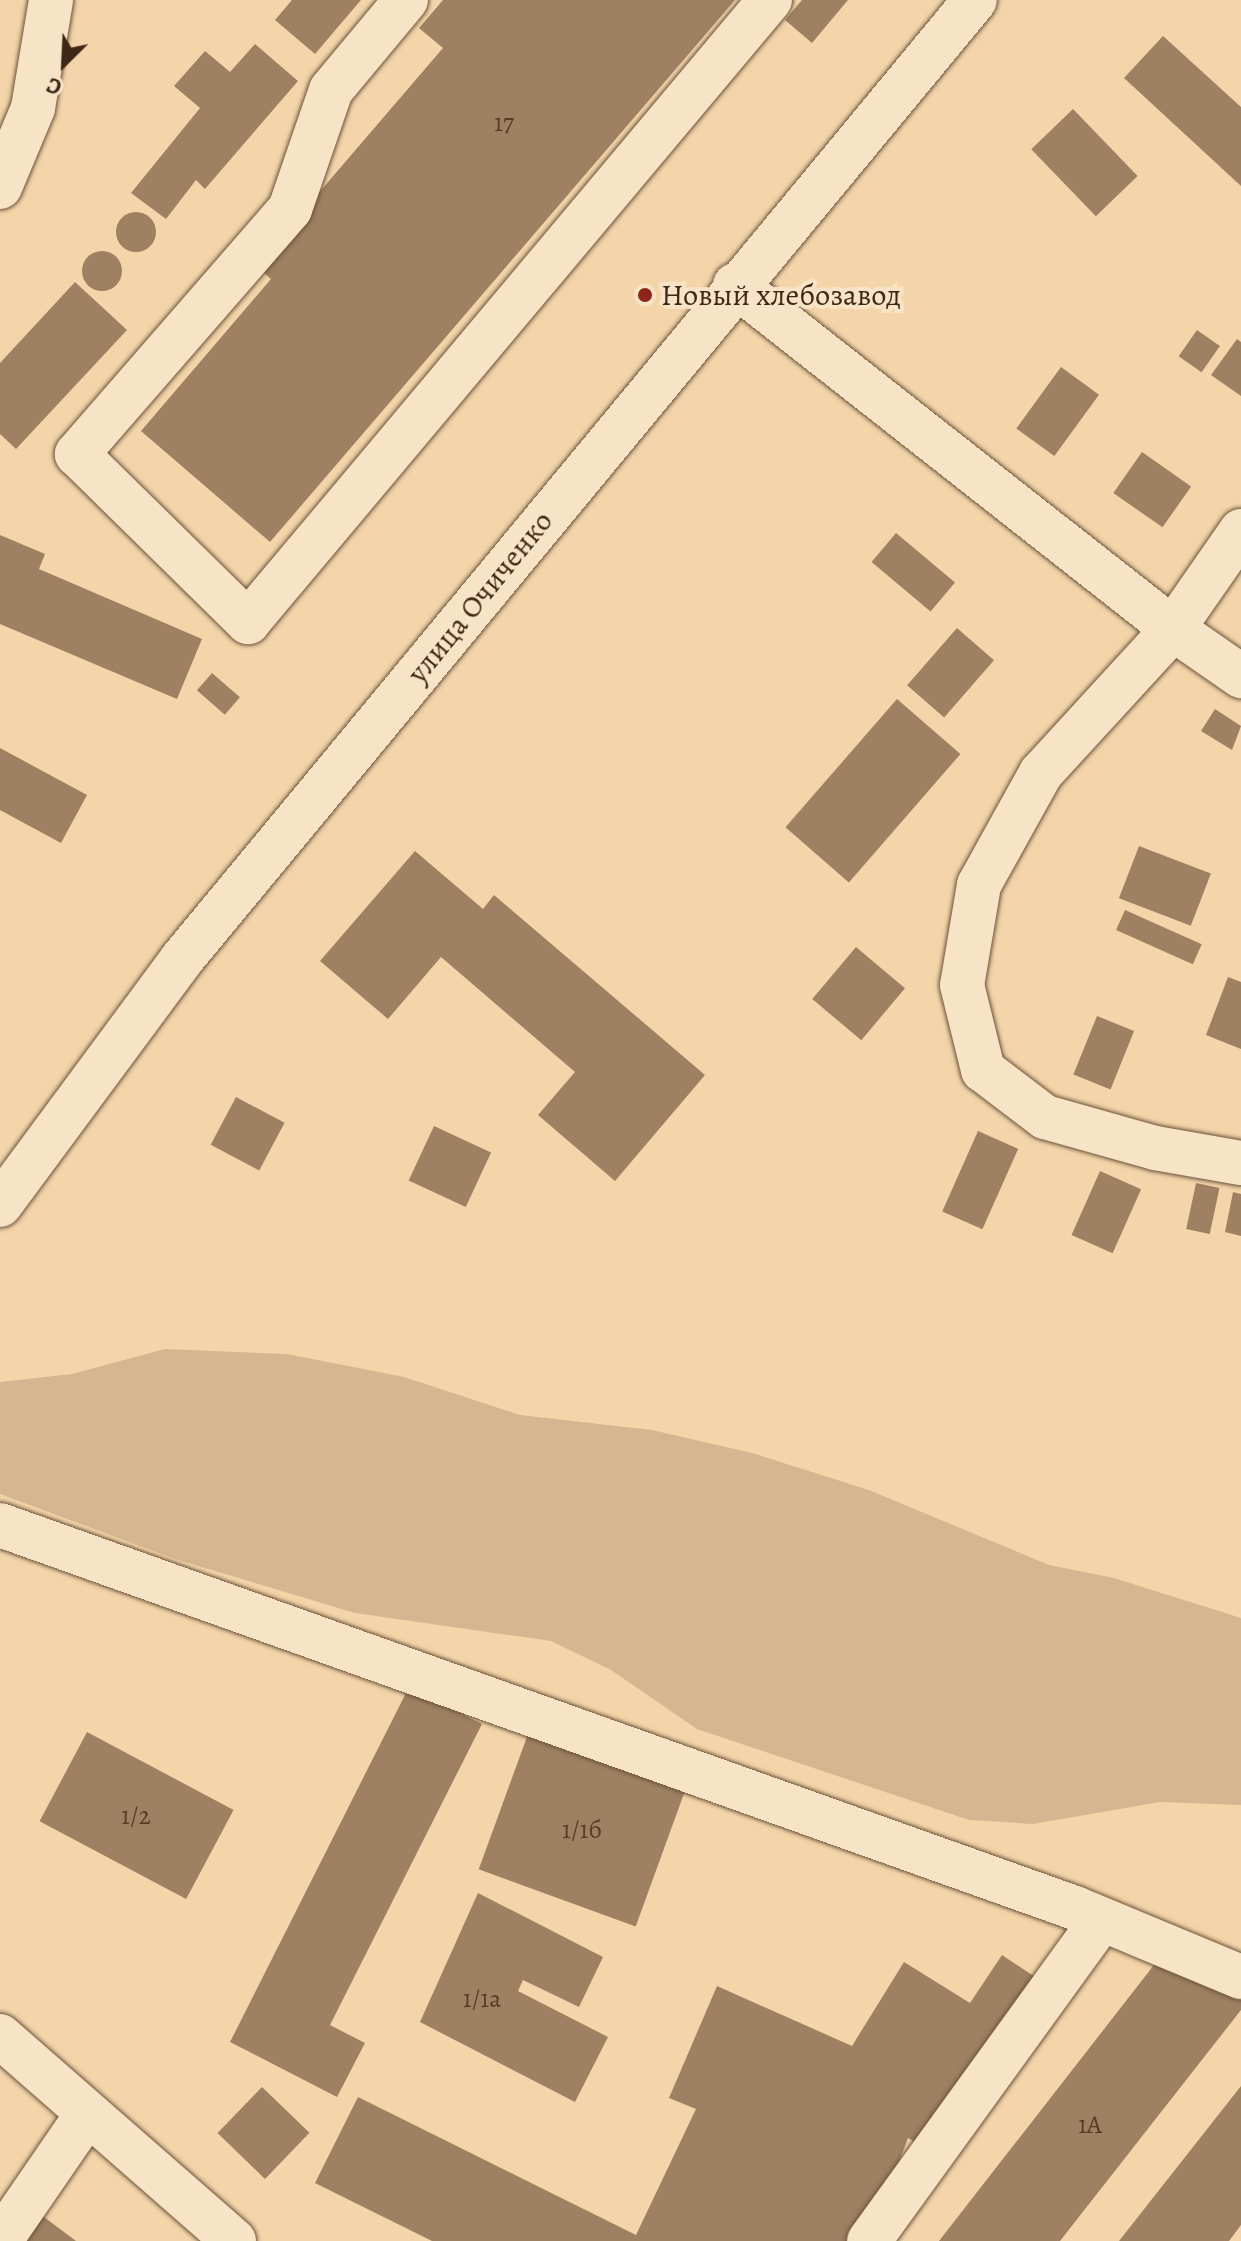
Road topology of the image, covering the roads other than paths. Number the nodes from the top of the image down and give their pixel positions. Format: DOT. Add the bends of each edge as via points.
graph roads {
  1 [pos="51,0"];
  2 [pos="406,0"];
  3 [pos="770,0"];
  4 [pos="969,2"];
  5 [pos="0,187"];
  6 [pos="735,285"];
  7 [pos="1241,531"];
  8 [pos="1173,629"];
  9 [pos="1241,676"];
  10 [pos="1241,1163"];
  11 [pos="0,1205"];
  12 [pos="0,1525"];
  13 [pos="1101,1920"];
  14 [pos="1241,1977"];
  15 [pos="0,2036"];
  16 [pos="88,2113"];
  17 [pos="0,2241"];
  18 [pos="234,2241"];
  19 [pos="869,2241"];
  1 -- 5 [label="street" via="33,108"];
  2 -- 3 [label="street" via="331,90 290,209 77,454 248,622"];
  4 -- 6 [label="street, улица Очиченко"];
  6 -- 8 [label="street"];
  6 -- 11 [label="street, улица Очиченко" via="182,959"];
  7 -- 8 [label="street"];
  8 -- 9 [label="street"];
  8 -- 10 [label="street" via="1041,773 979,885 962,985 983,1070 1045,1117 1155,1148"];
  12 -- 13 [label="street"];
  13 -- 14 [label="street"];
  13 -- 19 [label="street"];
  15 -- 16 [label="street"];
  16 -- 17 [label="street"];
  16 -- 18 [label="street"];
}
